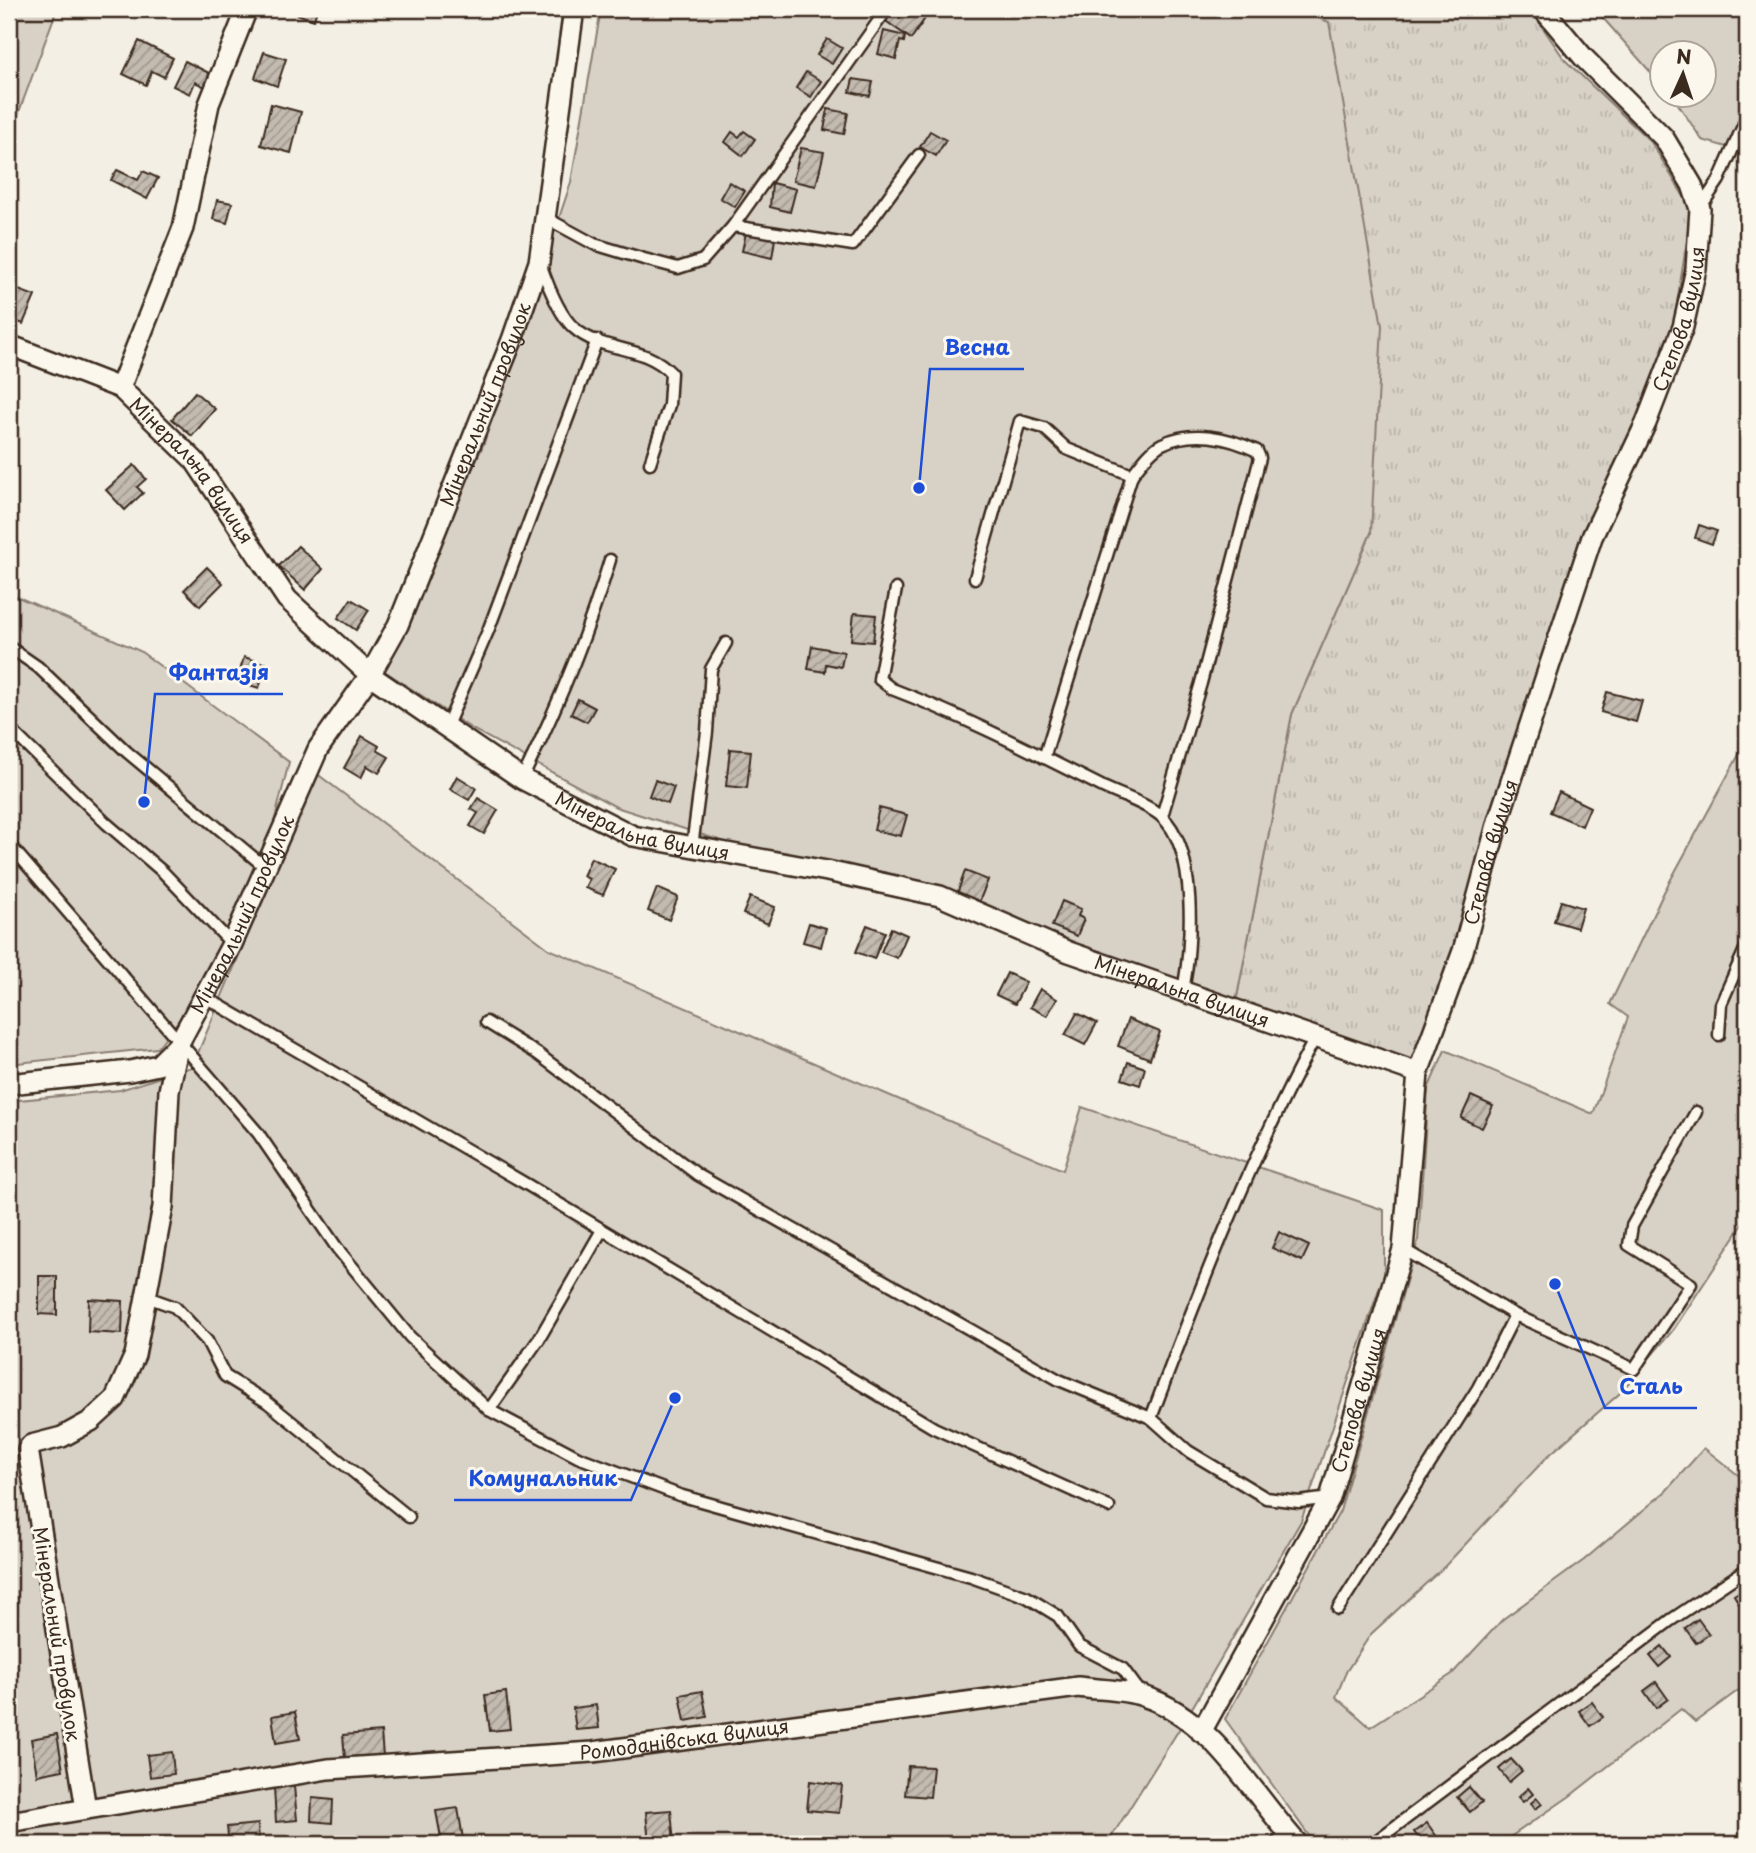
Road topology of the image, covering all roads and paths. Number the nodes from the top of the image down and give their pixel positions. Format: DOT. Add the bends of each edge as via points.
graph roads {
  1 [pos="247,9"];
  2 [pos="575,9"];
  3 [pos="887,9"];
  4 [pos="1543,9"];
  5 [pos="1747,117"];
  6 [pos="919,155"];
  7 [pos="1700,209"];
  8 [pos="546,218"];
  9 [pos="733,226"];
  10 [pos="539,262"];
  11 [pos="597,340"];
  12 [pos="9,345"];
  13 [pos="120,388"];
  14 [pos="650,463"];
  15 [pos="1132,475"];
  16 [pos="610,560"];
  17 [pos="975,578"];
  18 [pos="896,589"];
  19 [pos="726,643"];
  20 [pos="9,647"];
  21 [pos="370,675"];
  22 [pos="9,728"];
  23 [pos="446,728"];
  24 [pos="1044,758"];
  25 [pos="522,779"];
  26 [pos="1161,816"];
  27 [pos="9,844"];
  28 [pos="692,848"];
  29 [pos="265,867"];
  30 [pos="232,943"];
  31 [pos="1747,945"];
  32 [pos="1183,990"];
  33 [pos="205,997"];
  34 [pos="486,1022"];
  35 [pos="1719,1035"];
  36 [pos="1315,1038"];
  37 [pos="179,1043"];
  38 [pos="1418,1073"];
  39 [pos="9,1084"];
  40 [pos="1696,1112"];
  41 [pos="602,1230"];
  42 [pos="1402,1249"];
  43 [pos="146,1297"];
  44 [pos="1515,1315"];
  45 [pos="489,1410"];
  46 [pos="1151,1418"];
  47 [pos="1330,1498"];
  48 [pos="1109,1507"];
  49 [pos="409,1517"];
  50 [pos="1747,1569"];
  51 [pos="1338,1609"];
  52 [pos="1142,1695"];
  53 [pos="1201,1732"];
  54 [pos="86,1809"];
  55 [pos="9,1822"];
  56 [pos="1287,1841"];
  57 [pos="1373,1844"];
  1 -- 13 [label="street" via="209,104 183,228"];
  2 -- 8 [label="street, Мінеральний провулок"];
  3 -- 9 [label="lane"];
  4 -- 7 [label="street, Степова вулиця" via="1584,58 1664,138 1692,185"];
  5 -- 7 [label="lane" via="1719,180"];
  6 -- 9 [label="lane" via="853,245"];
  7 -- 38 [label="street, Степова вулиця" via="1696,269 1683,327 1646,423 1592,537 1498,821 1463,951"];
  8 -- 9 [label="lane" via="594,244 678,268 702,260"];
  8 -- 10 [label="street, Мінеральний провулок"];
  10 -- 11 [label="lane" via="573,328"];
  10 -- 21 [label="street, Мінеральний провулок" via="398,625"];
  11 -- 14 [label="lane" via="658,359 671,373 669,405"];
  11 -- 23 [label="lane" via="488,631"];
  12 -- 13 [label="street, Мінеральна вулиця"];
  13 -- 21 [label="street, Мінеральна вулиця" via="195,461 287,599"];
  15 -- 17 [label="lane" via="1067,449 1044,428 1020,421"];
  15 -- 24 [label="lane"];
  15 -- 26 [label="lane" via="1162,444 1191,437 1212,435 1247,446 1260,458"];
  16 -- 25 [label="lane" via="555,713"];
  18 -- 24 [label="lane" via="879,679"];
  19 -- 28 [label="lane" via="711,669"];
  20 -- 29 [label="lane" via="38,667 127,752"];
  21 -- 23 [label="street, Мінеральна вулиця"];
  21 -- 29 [label="street, Мінеральний провулок" via="317,749"];
  22 -- 30 [label="lane"];
  23 -- 25 [label="street, Мінеральна вулиця"];
  24 -- 26 [label="lane"];
  25 -- 28 [label="street, Мінеральна вулиця" via="633,836"];
  26 -- 32 [label="lane" via="1181,848 1191,916"];
  27 -- 37 [label="lane"];
  28 -- 32 [label="street, Мінеральна вулиця" via="940,896 1069,952"];
  29 -- 30 [label="street, Мінеральний провулок"];
  30 -- 33 [label="street, Мінеральний провулок"];
  31 -- 35 [label="lane" via="1721,1004"];
  32 -- 36 [label="street, Мінеральна вулиця"];
  33 -- 37 [label="street, Мінеральний провулок"];
  33 -- 41 [label="lane"];
  34 -- 46 [label="lane" via="538,1054 698,1175 1059,1380"];
  36 -- 38 [label="street, Мінеральна вулиця"];
  36 -- 46 [label="lane" via="1244,1182"];
  37 -- 39 [label="street" via="159,1065"];
  37 -- 43 [label="street, Мінеральний провулок" via="169,1091 163,1207"];
  37 -- 45 [label="lane" via="258,1133 337,1248 410,1336"];
  38 -- 42 [label="street, Степова вулиця"];
  40 -- 44 [label="lane" via="1632,1226 1629,1245 1691,1284 1634,1369"];
  41 -- 45 [label="lane" via="539,1339"];
  41 -- 48 [label="lane" via="934,1428"];
  42 -- 44 [label="lane"];
  42 -- 47 [label="street, Степова вулиця"];
  43 -- 49 [label="lane" via="175,1307 207,1341 225,1376 267,1402"];
  43 -- 54 [label="street, Мінеральний провулок" via="135,1355 115,1399 91,1422 62,1437 31,1445 27,1454"];
  44 -- 51 [label="lane" via="1471,1399"];
  45 -- 52 [label="lane" via="578,1457 678,1495 1027,1597 1058,1616 1079,1646 1123,1669"];
  46 -- 47 [label="lane" via="1188,1451 1266,1497 1299,1502"];
  47 -- 53 [label="street, Степова вулиця"];
  50 -- 57 [label="lane" via="1671,1620"];
  52 -- 53 [label="street, Ромоданівська вулиця"];
  52 -- 54 [label="street, Ромоданівська вулиця" via="1078,1688 1041,1691 593,1752 328,1769"];
  53 -- 56 [label="street, Ромоданівська вулиця" via="1230,1757"];
  54 -- 55 [label="street, Ромоданівська вулиця"];
}
